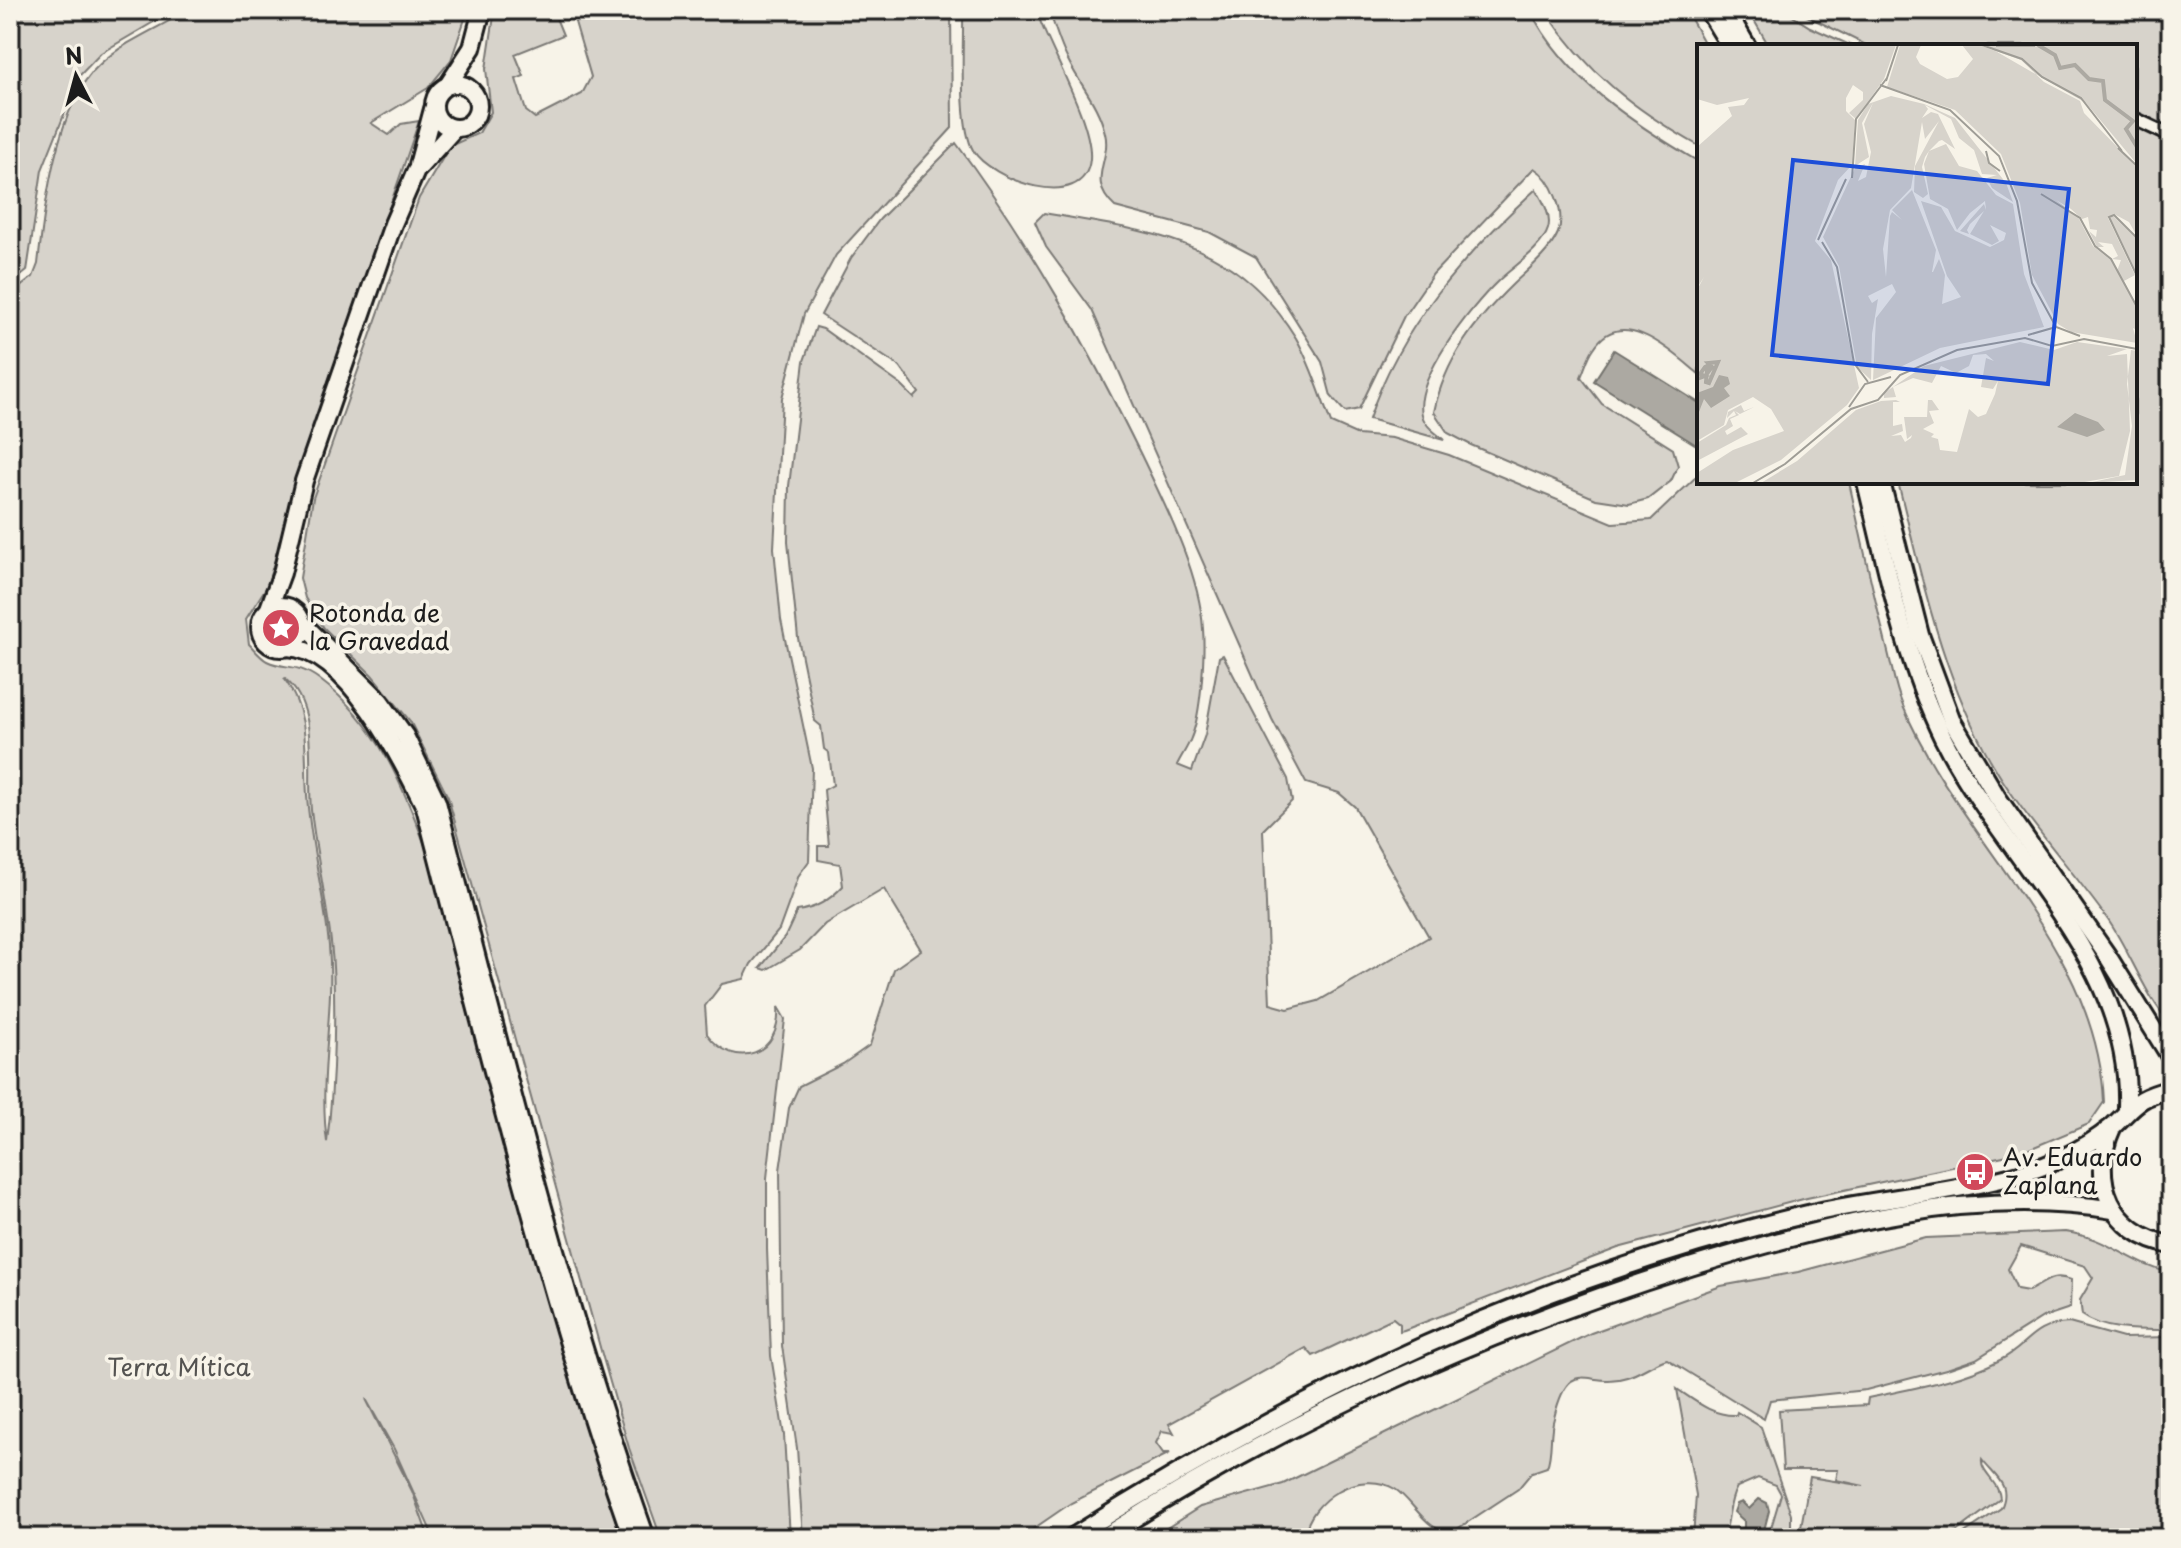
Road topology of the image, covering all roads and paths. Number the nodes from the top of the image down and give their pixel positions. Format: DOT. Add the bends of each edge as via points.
graph roads {
  1 [pos="482,10"];
  2 [pos="1708,10"];
  3 [pos="1726,10"];
  4 [pos="1729,44"];
  5 [pos="1746,44"];
  6 [pos="472,48"];
  7 [pos="448,85"];
  8 [pos="477,98"];
  9 [pos="433,109"];
  10 [pos="2137,120"];
  11 [pos="455,128"];
  12 [pos="2171,136"];
  13 [pos="416,171"];
  14 [pos="1866,484"];
  15 [pos="1882,484"];
  16 [pos="286,557"];
  17 [pos="268,611"];
  18 [pos="299,617"];
  19 [pos="287,647"];
  20 [pos="2171,1058"];
  21 [pos="2171,1089"];
  22 [pos="2127,1108"];
  23 [pos="2112,1126"];
  24 [pos="2113,1210"];
  25 [pos="2171,1245"];
  26 [pos="632,1538"];
  27 [pos="646,1538"];
  28 [pos="1071,1538"];
  29 [pos="1103,1538"];
  1 -- 6 [label="main road"];
  2 -- 4 [label="main road"];
  3 -- 5 [label="main road"];
  6 -- 7 [label="main road"];
  6 -- 8 [label="main road"];
  7 -- 8 [label="main road" via="465,86"];
  7 -- 9 [label="main road" via="435,98"];
  8 -- 11 [label="main road" via="473,120"];
  9 -- 11 [label="main road" via="440,123"];
  9 -- 13 [label="main road"];
  10 -- 12 [label="street"];
  11 -- 13 [label="main road"];
  13 -- 16 [label="main road" via="304,481"];
  14 -- 22 [label="main road" via="1929,707 1959,768 2091,962 2117,1026 2128,1081"];
  15 -- 20 [label="main road" via="1920,635 1952,721"];
  16 -- 17 [label="main road"];
  16 -- 18 [label="main road" via="289,593"];
  17 -- 18 [label="main road" via="279,606"];
  17 -- 19 [label="main road" via="260,627 265,640"];
  18 -- 19 [label="main road" via="297,641"];
  18 -- 27 [label="main road" via="380,701 405,736 437,802 559,1264 605,1423"];
  19 -- 26 [label="main road" via="318,658 374,714 425,807 546,1268"];
  21 -- 22 [label="main road"];
  22 -- 23 [label="main road"];
  23 -- 24 [label="main road" via="2101,1168"];
  23 -- 28 [label="main road" via="2067,1156 2010,1177 1807,1214 1615,1271 1435,1338 1201,1456"];
  24 -- 25 [label="main road" via="2130,1229"];
  24 -- 29 [label="main road" via="2076,1204 1967,1203 1762,1245 1601,1295 1440,1356 1368,1391 1208,1472"];
}
